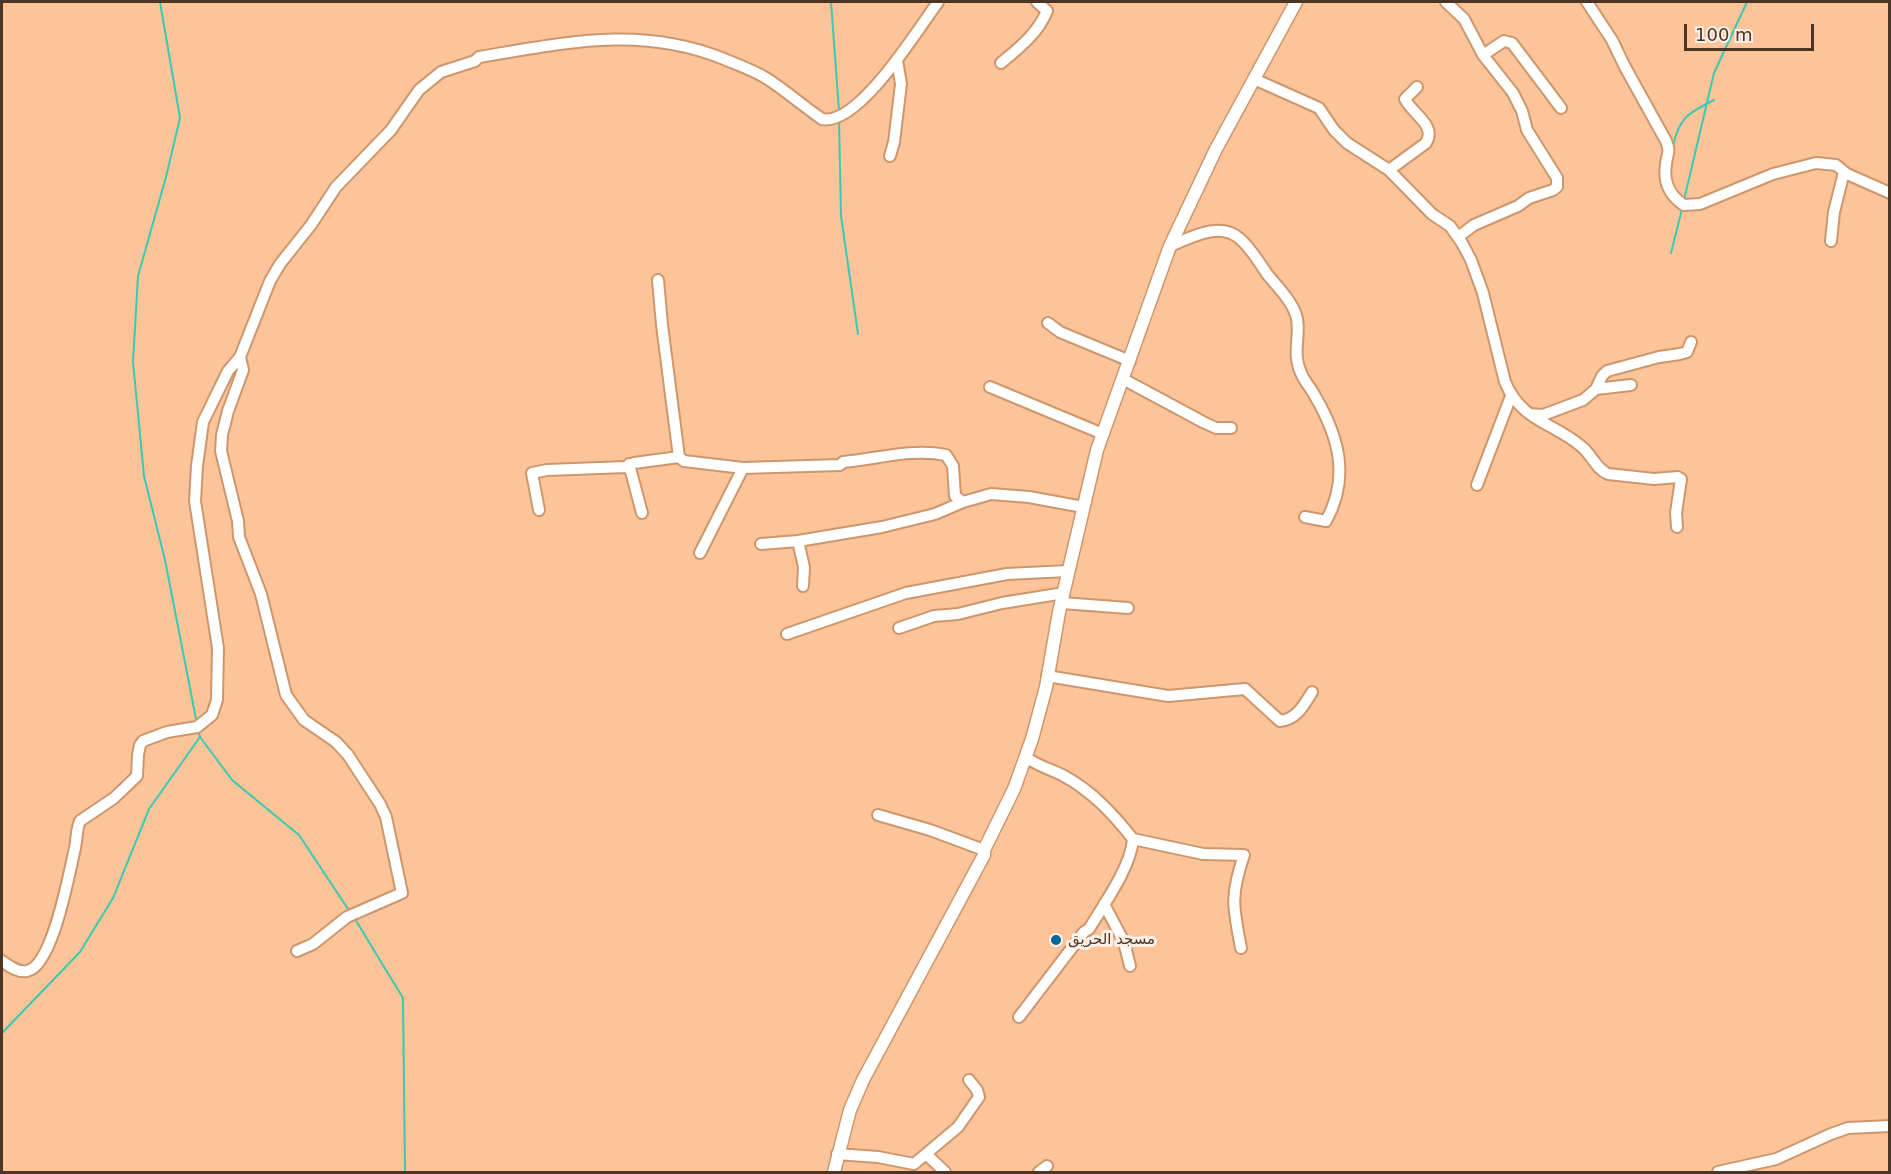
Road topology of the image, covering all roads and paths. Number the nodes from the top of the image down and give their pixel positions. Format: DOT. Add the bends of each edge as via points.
graph roads {
  1 [pos="938,2"];
  2 [pos="1037,2"];
  3 [pos="1296,2"];
  4 [pos="1446,2"];
  5 [pos="1587,2"];
  6 [pos="1483,55"];
  7 [pos="897,60"];
  8 [pos="1002,63"];
  9 [pos="1254,79"];
  10 [pos="1416,87"];
  11 [pos="1561,108"];
  12 [pos="890,156"];
  13 [pos="1389,170"];
  14 [pos="1844,172"];
  15 [pos="1890,193"];
  16 [pos="1458,237"];
  17 [pos="1831,241"];
  18 [pos="1170,246"];
  19 [pos="658,280"];
  20 [pos="1048,323"];
  21 [pos="1691,342"];
  22 [pos="240,357"];
  23 [pos="1130,361"];
  24 [pos="1123,379"];
  25 [pos="1631,385"];
  26 [pos="990,387"];
  27 [pos="1596,389"];
  28 [pos="1511,396"];
  29 [pos="1526,414"];
  30 [pos="1231,428"];
  31 [pos="1103,434"];
  32 [pos="679,457"];
  33 [pos="629,464"];
  34 [pos="743,468"];
  35 [pos="1477,485"];
  36 [pos="963,502"];
  37 [pos="1083,507"];
  38 [pos="539,510"];
  39 [pos="642,513"];
  40 [pos="1305,518"];
  41 [pos="1677,527"];
  42 [pos="798,541"];
  43 [pos="761,544"];
  44 [pos="700,553"];
  45 [pos="1068,571"];
  46 [pos="803,586"];
  47 [pos="1063,598"];
  48 [pos="1128,608"];
  49 [pos="900,628"];
  50 [pos="787,634"];
  51 [pos="1047,676"];
  52 [pos="1312,692"];
  53 [pos="1026,758"];
  54 [pos="878,815"];
  55 [pos="1133,838"];
  56 [pos="984,850"];
  57 [pos="1104,904"];
  58 [pos="1241,948"];
  59 [pos="297,951"];
  60 [pos="2,961"];
  61 [pos="1130,966"];
  62 [pos="1020,1017"];
  63 [pos="969,1080"];
  64 [pos="1890,1126"];
  65 [pos="837,1154"];
  66 [pos="926,1154"];
  67 [pos="834,1173"];
  68 [pos="945,1173"];
  69 [pos="1718,1173"];
  1 -- 7 [label="street"];
  2 -- 8 [label="street" via="1047,11 1044,18"];
  3 -- 9 [label="street"];
  4 -- 6 [label="street" via="1464,19"];
  5 -- 14 [label="street" via="1666,141 1670,151 1666,187 1684,205 1700,204 1798,166 1828,163"];
  6 -- 11 [label="street" via="1504,41 1512,43"];
  6 -- 16 [label="street" via="1512,93 1527,130 1557,178 1557,187 1474,225"];
  7 -- 12 [label="street" via="901,84"];
  7 -- 22 [label="street" via="868,94 830,121 822,120 755,72 693,47 635,39 580,40 479,57 441,72 419,90 391,130 336,187 280,264 259,304"];
  9 -- 13 [label="street" via="1319,108 1347,143"];
  9 -- 18 [label="street"];
  10 -- 13 [label="street" via="1405,99 1430,130 1430,137"];
  13 -- 16 [label="street"];
  14 -- 15 [label="street"];
  14 -- 17 [label="street"];
  16 -- 28 [label="street" via="1483,294"];
  18 -- 23 [label="street"];
  18 -- 40 [label="street" via="1211,232 1230,233 1239,238 1296,314 1297,361 1326,418 1340,465 1337,493 1326,521"];
  19 -- 32 [label="street"];
  20 -- 23 [label="street" via="1060,332"];
  21 -- 27 [label="street" via="1687,352 1614,368 1602,376"];
  22 -- 59 [label="street" via="243,370 228,411 221,451 238,521 238,537 261,594 286,695 304,720 348,755 380,804 402,893 347,918"];
  22 -- 60 [label="street" via="228,371 204,422 197,466 195,501 218,648 217,700 212,715 197,727 143,741 137,776 114,798 80,821 51,941 39,964 24,972"];
  23 -- 24 [label="street"];
  24 -- 30 [label="street" via="1216,428"];
  24 -- 31 [label="street"];
  25 -- 27 [label="street"];
  26 -- 31 [label="street"];
  27 -- 29 [label="street" via="1583,400 1543,415"];
  28 -- 29 [label="street"];
  28 -- 35 [label="street"];
  29 -- 41 [label="street" via="1583,448 1602,472 1679,478"];
  31 -- 37 [label="street"];
  32 -- 33 [label="street"];
  32 -- 34 [label="street" via="684,461"];
  33 -- 38 [label="street" via="532,473"];
  33 -- 39 [label="street"];
  34 -- 36 [label="street" via="822,466 899,454 937,453 946,455 953,466 953,490"];
  34 -- 44 [label="street"];
  36 -- 37 [label="street" via="997,494"];
  36 -- 42 [label="street" via="911,520"];
  37 -- 45 [label="street"];
  42 -- 43 [label="street"];
  42 -- 46 [label="street" via="804,567"];
  45 -- 47 [label="street"];
  45 -- 50 [label="street" via="1006,574 906,593"];
  47 -- 48 [label="street"];
  47 -- 49 [label="street" via="1002,603 934,616"];
  47 -- 51 [label="street"];
  51 -- 52 [label="street" via="1168,696 1245,689 1280,722 1292,718"];
  51 -- 53 [label="street"];
  53 -- 55 [label="street" via="1062,775 1098,799"];
  53 -- 56 [label="street"];
  54 -- 56 [label="street"];
  55 -- 57 [label="street" via="1129,856"];
  55 -- 58 [label="street" via="1203,854 1244,855 1233,903"];
  56 -- 65 [label="street" via="863,1080"];
  57 -- 61 [label="street" via="1124,942"];
  57 -- 62 [label="street"];
  63 -- 66 [label="street" via="979,1097 958,1127"];
  64 -- 69 [label="street" via="1848,1128 1776,1159"];
  65 -- 66 [label="street" via="914,1164"];
  65 -- 67 [label="street"];
  66 -- 68 [label="street"];
}
